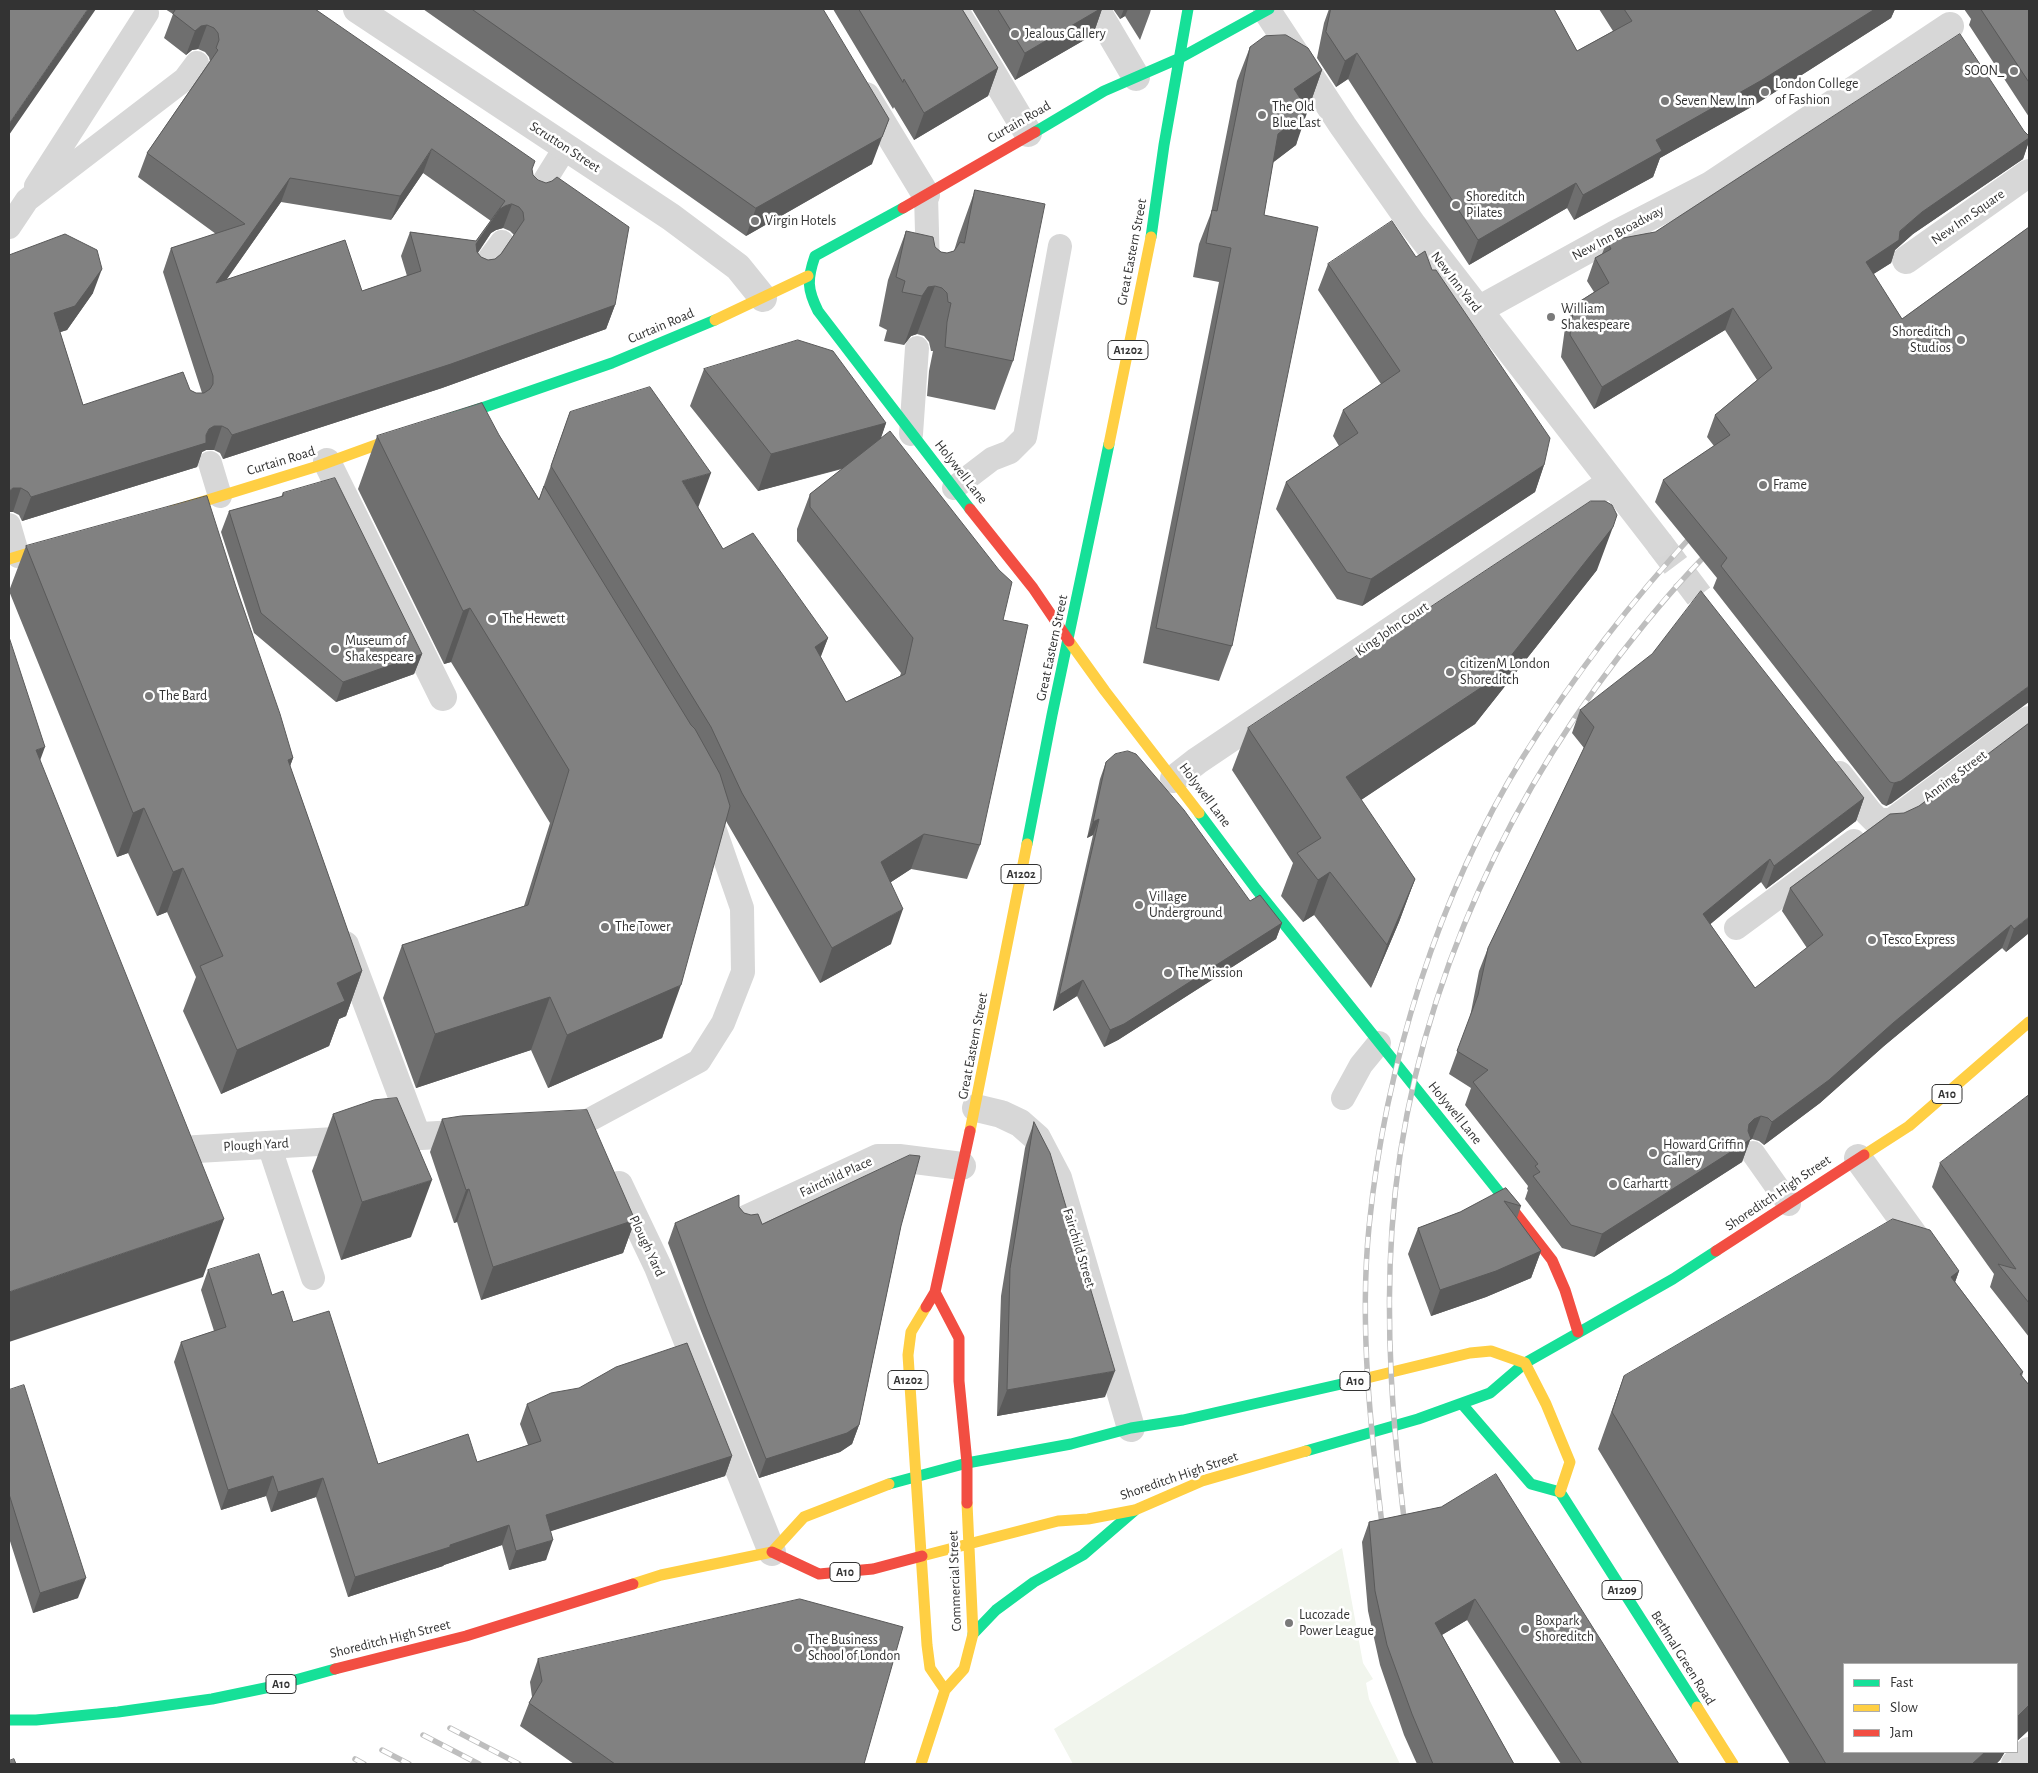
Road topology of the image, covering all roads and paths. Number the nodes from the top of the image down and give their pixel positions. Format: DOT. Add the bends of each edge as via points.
graph roads {
  1 [pos="356,9"];
  2 [pos="954,9"];
  3 [pos="1096,9"];
  4 [pos="1188,9"];
  5 [pos="1268,10"];
  6 [pos="147,13"];
  7 [pos="1944,17"];
  8 [pos="1966,50"];
  9 [pos="1180,58"];
  10 [pos="197,63"];
  11 [pos="1136,77"];
  12 [pos="856,79"];
  13 [pos="1028,134"];
  14 [pos="565,148"];
  15 [pos="2029,174"];
  16 [pos="536,193"];
  17 [pos="926,195"];
  18 [pos="27,200"];
  19 [pos="9,226"];
  20 [pos="502,242"];
  21 [pos="1060,246"];
  22 [pos="1906,260"];
  23 [pos="482,270"];
  24 [pos="808,276"];
  25 [pos="929,288"];
  26 [pos="763,298"];
  27 [pos="1478,310"];
  28 [pos="917,348"];
  29 [pos="484,408"];
  30 [pos="442,422"];
  31 [pos="416,431"];
  32 [pos="911,434"];
  33 [pos="492,435"];
  34 [pos="327,462"];
  35 [pos="210,463"];
  36 [pos="1611,482"];
  37 [pos="954,488"];
  38 [pos="206,508"];
  39 [pos="158,514"];
  40 [pos="9,526"];
  41 [pos="74,540"];
  42 [pos="1659,543"];
  43 [pos="14,558"];
  44 [pos="1069,641"];
  45 [pos="443,697"];
  46 [pos="2029,720"];
  47 [pos="1827,760"];
  48 [pos="1174,779"];
  49 [pos="699,796"];
  50 [pos="1878,822"];
  51 [pos="338,922"];
  52 [pos="1736,928"];
  53 [pos="2029,1022"];
  54 [pos="1379,1043"];
  55 [pos="1343,1098"];
  56 [pos="162,1104"];
  57 [pos="976,1108"];
  58 [pos="551,1128"];
  59 [pos="495,1131"];
  60 [pos="417,1136"];
  61 [pos="270,1144"];
  62 [pos="595,1145"];
  63 [pos="1752,1153"];
  64 [pos="1858,1158"];
  65 [pos="962,1166"];
  66 [pos="1789,1204"];
  67 [pos="746,1219"];
  68 [pos="1940,1272"];
  69 [pos="313,1278"];
  70 [pos="935,1292"];
  71 [pos="1578,1332"];
  72 [pos="1525,1363"];
  73 [pos="1462,1404"];
  74 [pos="1131,1428"];
  75 [pos="967,1463"];
  76 [pos="916,1475"];
  77 [pos="1560,1492"];
  78 [pos="1136,1510"];
  79 [pos="968,1544"];
  80 [pos="772,1552"];
  81 [pos="922,1556"];
  82 [pos="973,1634"];
  83 [pos="945,1690"];
  84 [pos="9,1720"];
  85 [pos="2029,1751"];
  86 [pos="921,1764"];
  87 [pos="1733,1764"];
  88 [pos="2015,1764"];
  1 -- 14 [label="street, Scrutton Street"];
  2 -- 13 [label="street"];
  3 -- 11 [label="street"];
  4 -- 9 [label="main road, Great Eastern Street / A1202"];
  5 -- 9 [label="main road, Curtain Road"];
  5 -- 27 [label="street, New Inn Yard" via="1343,126"];
  6 -- 18 [label="lane"];
  7 -- 8 [label="street"];
  7 -- 27 [label="street, New Inn Broadway" via="1757,155 1711,185 1614,234"];
  9 -- 11 [label="main road, Curtain Road"];
  9 -- 44 [label="main road, Great Eastern Street / A1202" via="1154,222"];
  10 -- 18 [label="lane" via="185,79"];
  11 -- 13 [label="main road, Curtain Road" via="1104,91"];
  12 -- 17 [label="street"];
  13 -- 17 [label="main road, Curtain Road"];
  14 -- 16 [label="lane"];
  14 -- 26 [label="street, Scrutton Street" via="738,266"];
  15 -- 22 [label="street, New Inn Square"];
  17 -- 24 [label="main road, Curtain Road" via="815,256"];
  17 -- 25 [label="lane"];
  18 -- 19 [label="lane"];
  20 -- 23 [label="lane"];
  21 -- 37 [label="lane" via="1025,437 1010,452 992,459"];
  24 -- 26 [label="main road, Curtain Road"];
  24 -- 32 [label="main road, Holywell Lane" via="809,294 818,312"];
  26 -- 29 [label="main road, Curtain Road" via="612,363"];
  27 -- 36 [label="street, New Inn Yard"];
  28 -- 32 [label="lane"];
  29 -- 30 [label="main road, Curtain Road"];
  29 -- 33 [label="street"];
  31 -- 34 [label="main road, Curtain Road"];
  32 -- 37 [label="main road, Holywell Lane"];
  34 -- 38 [label="main road, Curtain Road"];
  34 -- 45 [label="street"];
  35 -- 38 [label="lane"];
  36 -- 42 [label="street, New Inn Yard"];
  36 -- 48 [label="street, King John Court"];
  37 -- 44 [label="main road, Holywell Lane" via="1033,588"];
  38 -- 39 [label="main road, Curtain Road"];
  40 -- 43 [label="lane"];
  41 -- 43 [label="main road"];
  44 -- 48 [label="main road, Holywell Lane"];
  44 -- 57 [label="main road, Great Eastern Street / A1202"];
  46 -- 50 [label="street, Anning Street" via="1902,816 1892,822"];
  47 -- 50 [label="street"];
  48 -- 54 [label="main road, Holywell Lane" via="1256,889"];
  49 -- 62 [label="lane" via="713,822 742,908 742,972 723,1023 699,1061 606,1113"];
  50 -- 52 [label="lane"];
  51 -- 60 [label="street"];
  53 -- 64 [label="main road, Shoreditch High Street / A10" via="1909,1126"];
  54 -- 55 [label="lane" via="1361,1065"];
  54 -- 71 [label="main road, Holywell Lane" via="1546,1251 1561,1278"];
  56 -- 61 [label="street, Plough Yard" via="180,1150"];
  57 -- 65 [label="main road, Great Eastern Street / A1202"];
  57 -- 74 [label="street, Fairchild Street" via="1020,1123 1037,1138 1058,1178"];
  58 -- 62 [label="street"];
  59 -- 60 [label="street, Plough Yard" via="445,1127"];
  60 -- 61 [label="street, Plough Yard"];
  61 -- 69 [label="lane"];
  62 -- 80 [label="street, Plough Yard" via="658,1267"];
  63 -- 66 [label="lane"];
  64 -- 66 [label="main road, Shoreditch High Street / A10"];
  64 -- 68 [label="street"];
  65 -- 67 [label="street, Fairchild Place" via="878,1158"];
  65 -- 70 [label="main road, Great Eastern Street / A1202"];
  66 -- 71 [label="main road, Shoreditch High Street / A10" via="1673,1278"];
  70 -- 75 [label="main road" via="959,1338 959,1382"];
  70 -- 76 [label="main road, Great Eastern Street / A1202" via="911,1332 908,1355"];
  71 -- 72 [label="main road, Shoreditch High Street / A10"];
  72 -- 73 [label="main road, Shoreditch High Street / A10" via="1490,1393"];
  72 -- 74 [label="main road, A10" via="1490,1351 1470,1353 1183,1420"];
  72 -- 77 [label="main road" via="1570,1462"];
  73 -- 77 [label="main road" via="1531,1484"];
  73 -- 78 [label="main road, Shoreditch High Street / A10" via="1202,1481"];
  74 -- 75 [label="main road, A10" via="1078,1443"];
  75 -- 76 [label="main road, A10"];
  75 -- 79 [label="main road, Commercial Street"];
  76 -- 80 [label="main road, A10" via="872,1489 804,1518"];
  76 -- 81 [label="main road, A1202"];
  77 -- 87 [label="main road, Bethnal Green Road / A1209"];
  78 -- 79 [label="main road, Shoreditch High Street / A10" via="1043,1524"];
  78 -- 82 [label="main road" via="1083,1555 1034,1582 996,1610"];
  79 -- 81 [label="main road, Shoreditch High Street / A10"];
  79 -- 82 [label="main road, Commercial Street"];
  80 -- 81 [label="main road, Shoreditch High Street / A10" via="819,1574 873,1569"];
  80 -- 84 [label="main road, Shoreditch High Street / A10" via="661,1575 466,1636 270,1687 118,1712"];
  81 -- 83 [label="main road, A1202" via="930,1668"];
  82 -- 83 [label="main road, Commercial Street" via="964,1669"];
  83 -- 86 [label="main road, Commercial Street"];
  85 -- 88 [label="street"];
}
